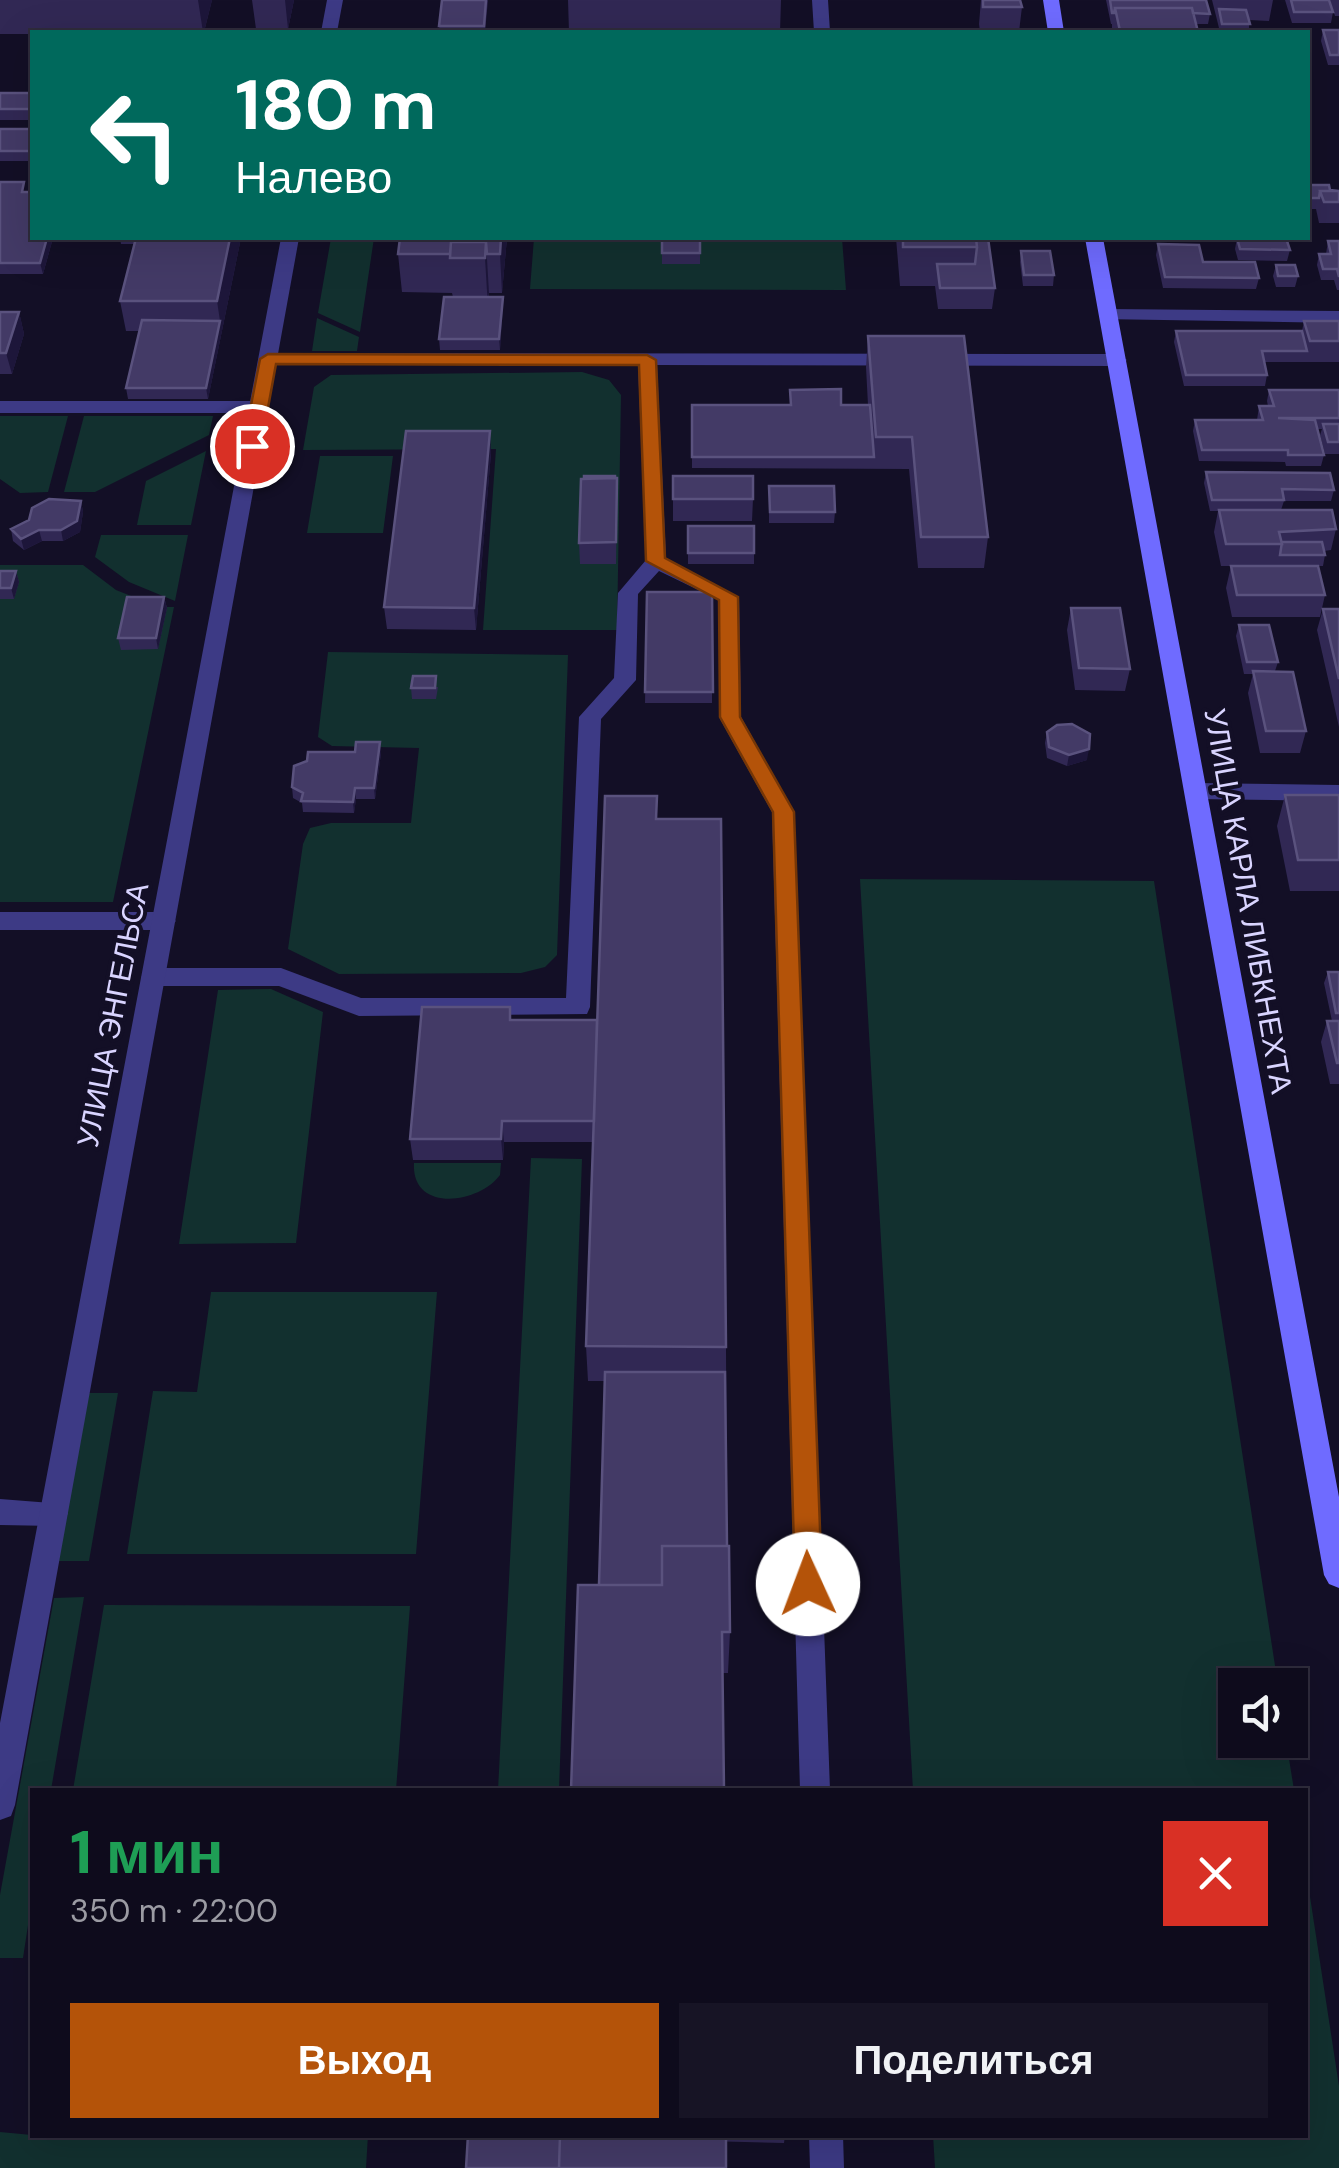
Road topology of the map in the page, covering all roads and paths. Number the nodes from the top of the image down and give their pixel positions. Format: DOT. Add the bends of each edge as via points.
graph roads {
  1 [pos="334,0"];
  2 [pos="820,0"];
  3 [pos="1050,0"];
  4 [pos="328,30"];
  5 [pos="822,30"];
  6 [pos="1056,30"];
  7 [pos="290,240"];
  8 [pos="1094,240"];
  9 [pos="1108,315"];
  10 [pos="1339,318"];
  11 [pos="268,359"];
  12 [pos="647,360"];
  13 [pos="1116,360"];
  14 [pos="0,406"];
  15 [pos="259,407"];
  16 [pos="656,561"];
  17 [pos="1195,791"];
  18 [pos="1339,793"];
  19 [pos="0,921"];
  20 [pos="164,921"];
  21 [pos="153,977"];
  22 [pos="0,1512"];
  23 [pos="54,1513"];
  24 [pos="1334,1527"];
  25 [pos="1339,1575"];
  26 [pos="815,1788"];
  27 [pos="0,1805"];
  28 [pos="826,2138"];
  29 [pos="827,2168"];
  1 -- 4 [label="street"];
  2 -- 5 [label="street"];
  3 -- 6 [label="street"];
  7 -- 11 [label="street, УЛИЦА ЭНГЕЛЬСА"];
  8 -- 9 [label="street, УЛИЦА КАРЛА ЛИБКНЕХТА"];
  9 -- 10 [label="street"];
  9 -- 13 [label="street, УЛИЦА КАРЛА ЛИБКНЕХТА"];
  11 -- 12 [label="street"];
  11 -- 15 [label="street, УЛИЦА ЭНГЕЛЬСА"];
  12 -- 13 [label="street"];
  12 -- 16 [label="street"];
  13 -- 17 [label="street, УЛИЦА КАРЛА ЛИБКНЕХТА"];
  14 -- 15 [label="street"];
  15 -- 20 [label="street, УЛИЦА ЭНГЕЛЬСА"];
  16 -- 21 [label="street" via="628,594 625,680 590,717 578,1007 359,1007 281,977"];
  16 -- 26 [label="street" via="729,597 730,717 783,812"];
  17 -- 18 [label="street"];
  17 -- 24 [label="street, УЛИЦА КАРЛА ЛИБКНЕХТА"];
  19 -- 20 [label="street"];
  20 -- 21 [label="street, УЛИЦА ЭНГЕЛЬСА"];
  21 -- 23 [label="street, УЛИЦА ЭНГЕЛЬСА"];
  22 -- 23 [label="street"];
  23 -- 27 [label="street, УЛИЦА ЭНГЕЛЬСА"];
  24 -- 25 [label="street, УЛИЦА КАРЛА ЛИБКНЕХТА"];
  28 -- 29 [label="street"];
}
